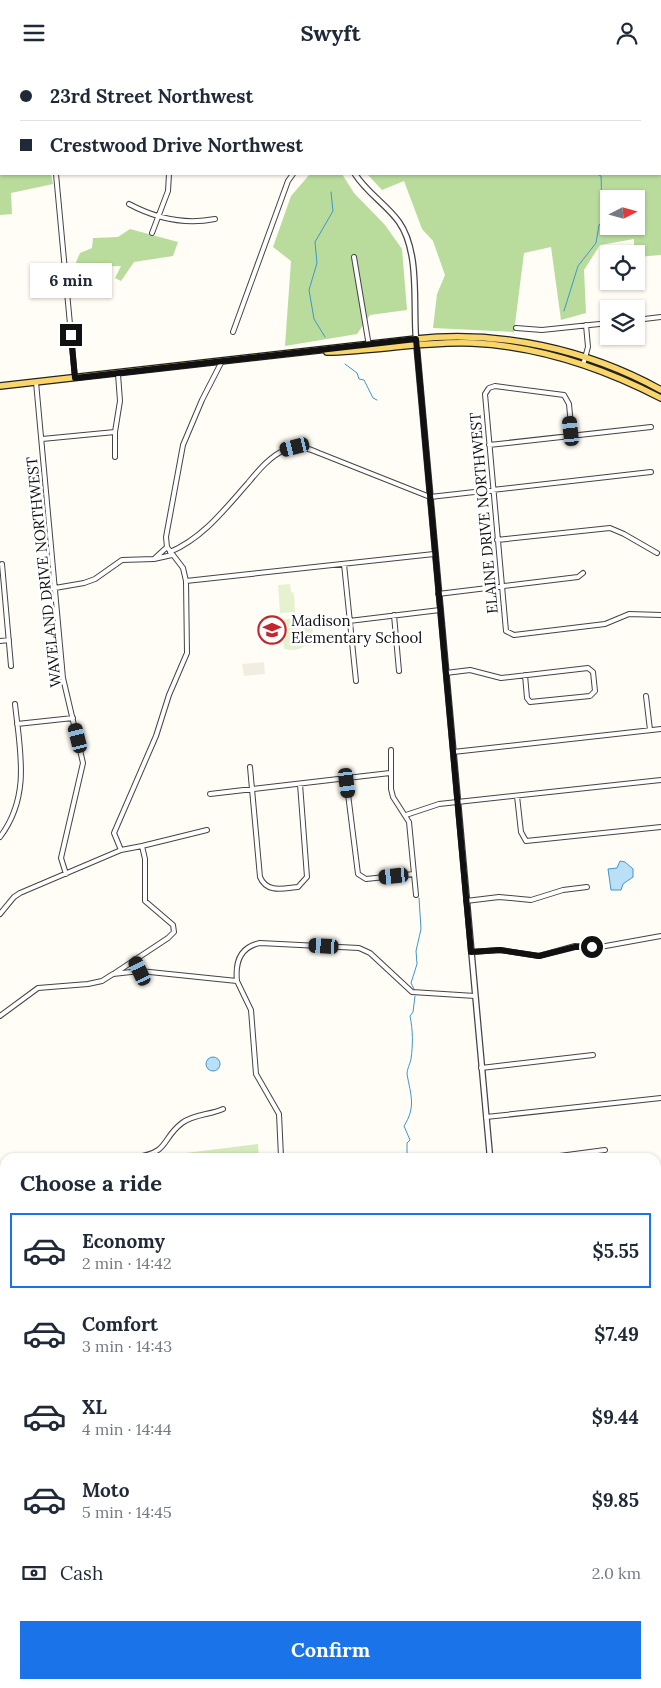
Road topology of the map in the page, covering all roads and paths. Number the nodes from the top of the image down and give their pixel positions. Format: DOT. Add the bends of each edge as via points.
graph roads {
  1 [pos="56,175"];
  2 [pos="169,175"];
  3 [pos="292,175"];
  4 [pos="356,175"];
  5 [pos="129,204"];
  6 [pos="159,216"];
  7 [pos="215,219"];
  8 [pos="152,233"];
  9 [pos="354,257"];
  10 [pos="661,317"];
  11 [pos="645,319"];
  12 [pos="600,324"];
  13 [pos="586,325"];
  14 [pos="516,328"];
  15 [pos="233,331"];
  16 [pos="416,342"];
  17 [pos="369,344"];
  18 [pos="370,351"];
  19 [pos="300,353"];
  20 [pos="222,361"];
  21 [pos="584,362"];
  22 [pos="118,374"];
  23 [pos="75,378"];
  24 [pos="36,382"];
  25 [pos="0,386"];
  26 [pos="661,391"];
  27 [pos="661,399"];
  28 [pos="651,427"];
  29 [pos="115,432"];
  30 [pos="572,436"];
  31 [pos="42,439"];
  32 [pos="488,445"];
  33 [pos="115,457"];
  34 [pos="652,472"];
  35 [pos="493,490"];
  36 [pos="430,497"];
  37 [pos="497,540"];
  38 [pos="167,547"];
  39 [pos="657,553"];
  40 [pos="171,554"];
  41 [pos="434,554"];
  42 [pos="154,559"];
  43 [pos="344,564"];
  44 [pos="2,565"];
  45 [pos="583,573"];
  46 [pos="186,581"];
  47 [pos="502,586"];
  48 [pos="55,588"];
  49 [pos="438,594"];
  50 [pos="440,610"];
  51 [pos="394,615"];
  52 [pos="661,615"];
  53 [pos="349,621"];
  54 [pos="9,640"];
  55 [pos="0,641"];
  56 [pos="12,666"];
  57 [pos="399,671"];
  58 [pos="446,673"];
  59 [pos="525,675"];
  60 [pos="356,681"];
  61 [pos="646,697"];
  62 [pos="15,704"];
  63 [pos="73,718"];
  64 [pos="17,723"];
  65 [pos="661,729"];
  66 [pos="650,730"];
  67 [pos="391,750"];
  68 [pos="453,752"];
  69 [pos="250,767"];
  70 [pos="390,773"];
  71 [pos="346,778"];
  72 [pos="661,779"];
  73 [pos="300,783"];
  74 [pos="253,789"];
  75 [pos="210,794"];
  76 [pos="517,796"];
  77 [pos="457,802"];
  78 [pos="406,815"];
  79 [pos="661,827"];
  80 [pos="207,830"];
  81 [pos="0,837"];
  82 [pos="142,846"];
  83 [pos="121,850"];
  84 [pos="66,874"];
  85 [pos="414,874"];
  86 [pos="587,887"];
  87 [pos="416,895"];
  88 [pos="466,901"];
  89 [pos="0,914"];
  90 [pos="661,937"];
  91 [pos="471,952"];
  92 [pos="134,959"];
  93 [pos="140,971"];
  94 [pos="113,974"];
  95 [pos="237,981"];
  96 [pos="475,996"];
  97 [pos="0,1016"];
  98 [pos="593,1055"];
  99 [pos="481,1068"];
  100 [pos="661,1097"];
  101 [pos="223,1109"];
  102 [pos="486,1117"];
  103 [pos="605,1150"];
  104 [pos="152,1153"];
  105 [pos="282,1153"];
  106 [pos="490,1153"];
  107 [pos="582,1153"];
  1 -- 23 [label="street"];
  2 -- 6 [label="street" via="168,191"];
  3 -- 15 [label="street"];
  4 -- 16 [label="street" via="393,214 406,236 412,257"];
  5 -- 6 [label="street"];
  6 -- 7 [label="street" via="181,222"];
  6 -- 8 [label="street"];
  9 -- 17 [label="street"];
  10 -- 11 [label="street"];
  12 -- 13 [label="street"];
  13 -- 14 [label="street" via="538,330"];
  13 -- 21 [label="street" via="588,347"];
  16 -- 17 [label="main road"];
  16 -- 18 [label="main road"];
  16 -- 21 [label="main road" via="472,336 504,339 534,344"];
  16 -- 36 [label="street"];
  17 -- 18 [label="street"];
  17 -- 19 [label="main road"];
  18 -- 19 [label="main road"];
  19 -- 20 [label="main road"];
  20 -- 22 [label="main road"];
  20 -- 38 [label="street" via="183,445 167,528"];
  21 -- 26 [label="main road" via="626,374"];
  21 -- 27 [label="main road"];
  22 -- 23 [label="main road"];
  22 -- 29 [label="street" via="120,401"];
  23 -- 24 [label="main road"];
  24 -- 25 [label="main road"];
  24 -- 31 [label="street, WAVELAND DRIVE NORTHWEST"];
  28 -- 30 [label="street"];
  29 -- 31 [label="street"];
  29 -- 33 [label="street"];
  30 -- 32 [label="street"];
  30 -- 32 [label="street, ELAINE DRIVE NORTHWEST" via="569,404 564,395 495,386 489,388 484,398"];
  31 -- 48 [label="street, WAVELAND DRIVE NORTHWEST"];
  32 -- 35 [label="street, ELAINE DRIVE NORTHWEST"];
  34 -- 35 [label="street"];
  35 -- 36 [label="street"];
  35 -- 37 [label="street, ELAINE DRIVE NORTHWEST"];
  36 -- 40 [label="street" via="306,448 295,447 272,458 213,523"];
  36 -- 41 [label="street"];
  37 -- 39 [label="street" via="610,528"];
  37 -- 47 [label="street, ELAINE DRIVE NORTHWEST"];
  38 -- 40 [label="street"];
  38 -- 42 [label="street"];
  40 -- 42 [label="street"];
  40 -- 46 [label="street" via="183,569"];
  41 -- 43 [label="street"];
  41 -- 49 [label="street"];
  42 -- 48 [label="street" via="122,561 95,579"];
  43 -- 46 [label="street"];
  43 -- 53 [label="street"];
  44 -- 54 [label="street"];
  45 -- 47 [label="street" via="578,577"];
  46 -- 83 [label="street" via="185,661 114,833"];
  47 -- 49 [label="street"];
  47 -- 52 [label="street, ELAINE DRIVE NORTHWEST" via="509,635 598,625 629,614"];
  48 -- 63 [label="street, WAVELAND DRIVE NORTHWEST" via="64,678"];
  49 -- 50 [label="street"];
  50 -- 51 [label="street"];
  50 -- 58 [label="street"];
  51 -- 53 [label="street"];
  51 -- 57 [label="street"];
  53 -- 60 [label="street"];
  54 -- 55 [label="street"];
  54 -- 56 [label="street"];
  58 -- 59 [label="street" via="470,670 501,678"];
  58 -- 68 [label="street"];
  59 -- 59 [label="street" via="590,668 595,691 590,696 530,701"];
  61 -- 66 [label="street"];
  62 -- 64 [label="street"];
  63 -- 64 [label="street"];
  63 -- 84 [label="street, WAVELAND DRIVE NORTHWEST" via="83,763 61,858"];
  64 -- 81 [label="street" via="21,789 12,818"];
  65 -- 66 [label="street"];
  66 -- 68 [label="street"];
  67 -- 70 [label="street"];
  68 -- 77 [label="street"];
  69 -- 74 [label="street"];
  70 -- 71 [label="street"];
  70 -- 78 [label="street" via="393,797"];
  71 -- 73 [label="street"];
  71 -- 85 [label="street" via="358,874 364,878"];
  72 -- 76 [label="street"];
  73 -- 74 [label="street"];
  73 -- 74 [label="street" via="307,877 298,887 266,886 260,877"];
  74 -- 75 [label="street"];
  76 -- 77 [label="street"];
  76 -- 79 [label="street" via="520,832 526,841"];
  77 -- 78 [label="street" via="439,804"];
  77 -- 88 [label="street"];
  78 -- 85 [label="street"];
  80 -- 82 [label="street"];
  82 -- 83 [label="street"];
  82 -- 92 [label="street" via="146,859 145,901 174,928 172,935"];
  83 -- 84 [label="street"];
  84 -- 89 [label="street" via="14,897"];
  85 -- 87 [label="street"];
  86 -- 88 [label="street" via="563,890 531,900 499,897"];
  88 -- 91 [label="street"];
  90 -- 91 [label="street" via="600,947 575,947 539,956 500,950"];
  91 -- 96 [label="street"];
  92 -- 93 [label="street"];
  92 -- 94 [label="street"];
  93 -- 94 [label="street"];
  93 -- 95 [label="street"];
  94 -- 97 [label="street" via="88,984 38,988"];
  95 -- 96 [label="street" via="240,955 252,945 359,948 370,953 412,992"];
  95 -- 105 [label="street" via="251,1010 256,1074 279,1114"];
  96 -- 99 [label="street"];
  98 -- 99 [label="street"];
  99 -- 102 [label="street"];
  100 -- 102 [label="street"];
  101 -- 104 [label="street" via="182,1123 159,1151"];
  102 -- 106 [label="street"];
  103 -- 107 [label="street"];
}
